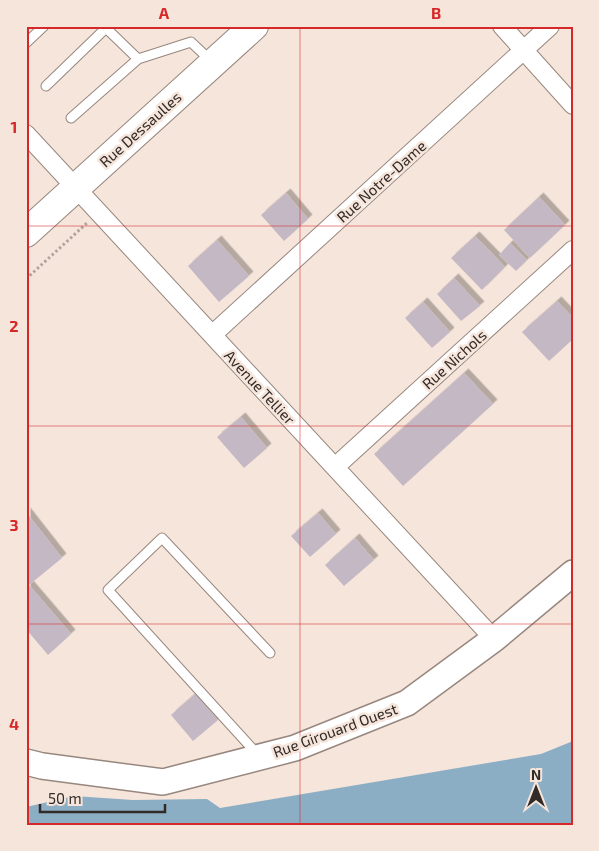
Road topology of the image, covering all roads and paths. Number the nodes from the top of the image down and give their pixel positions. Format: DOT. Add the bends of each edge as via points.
graph roads {
  1 [pos="44,26"];
  2 [pos="502,26"];
  3 [pos="550,26"];
  4 [pos="105,27"];
  5 [pos="248,28"];
  6 [pos="26,43"];
  7 [pos="524,51"];
  8 [pos="138,59"];
  9 [pos="213,63"];
  10 [pos="46,86"];
  11 [pos="573,105"];
  12 [pos="71,118"];
  13 [pos="26,134"];
  14 [pos="75,187"];
  15 [pos="99,213"];
  16 [pos="26,233"];
  17 [pos="573,250"];
  18 [pos="26,279"];
  19 [pos="212,335"];
  20 [pos="335,467"];
  21 [pos="573,573"];
  22 [pos="494,640"];
  23 [pos="270,653"];
  24 [pos="260,757"];
  25 [pos="26,762"];
  1 -- 6 [label="lane"];
  2 -- 7 [label="street"];
  3 -- 7 [label="street, Rue Notre-Dame"];
  4 -- 8 [label="lane"];
  4 -- 10 [label="lane"];
  5 -- 9 [label="main road, Rue Dessaulles"];
  7 -- 11 [label="street"];
  7 -- 19 [label="street, Rue Notre-Dame"];
  8 -- 9 [label="lane" via="191,42"];
  8 -- 12 [label="lane"];
  9 -- 14 [label="main road, Rue Dessaulles"];
  13 -- 14 [label="street, Avenue Tellier"];
  14 -- 15 [label="street, Avenue Tellier"];
  14 -- 16 [label="main road, Rue Dessaulles"];
  15 -- 18 [label="path"];
  15 -- 19 [label="street, Avenue Tellier"];
  17 -- 20 [label="street, Rue Nichols"];
  19 -- 20 [label="street, Avenue Tellier"];
  20 -- 22 [label="street, Avenue Tellier"];
  21 -- 22 [label="street, Rue Girouard Ouest"];
  22 -- 24 [label="street, Rue Girouard Ouest" via="407,703 295,748"];
  23 -- 24 [label="lane" via="162,538 108,590"];
  24 -- 25 [label="street, Rue Girouard Ouest" via="163,782"];
}
